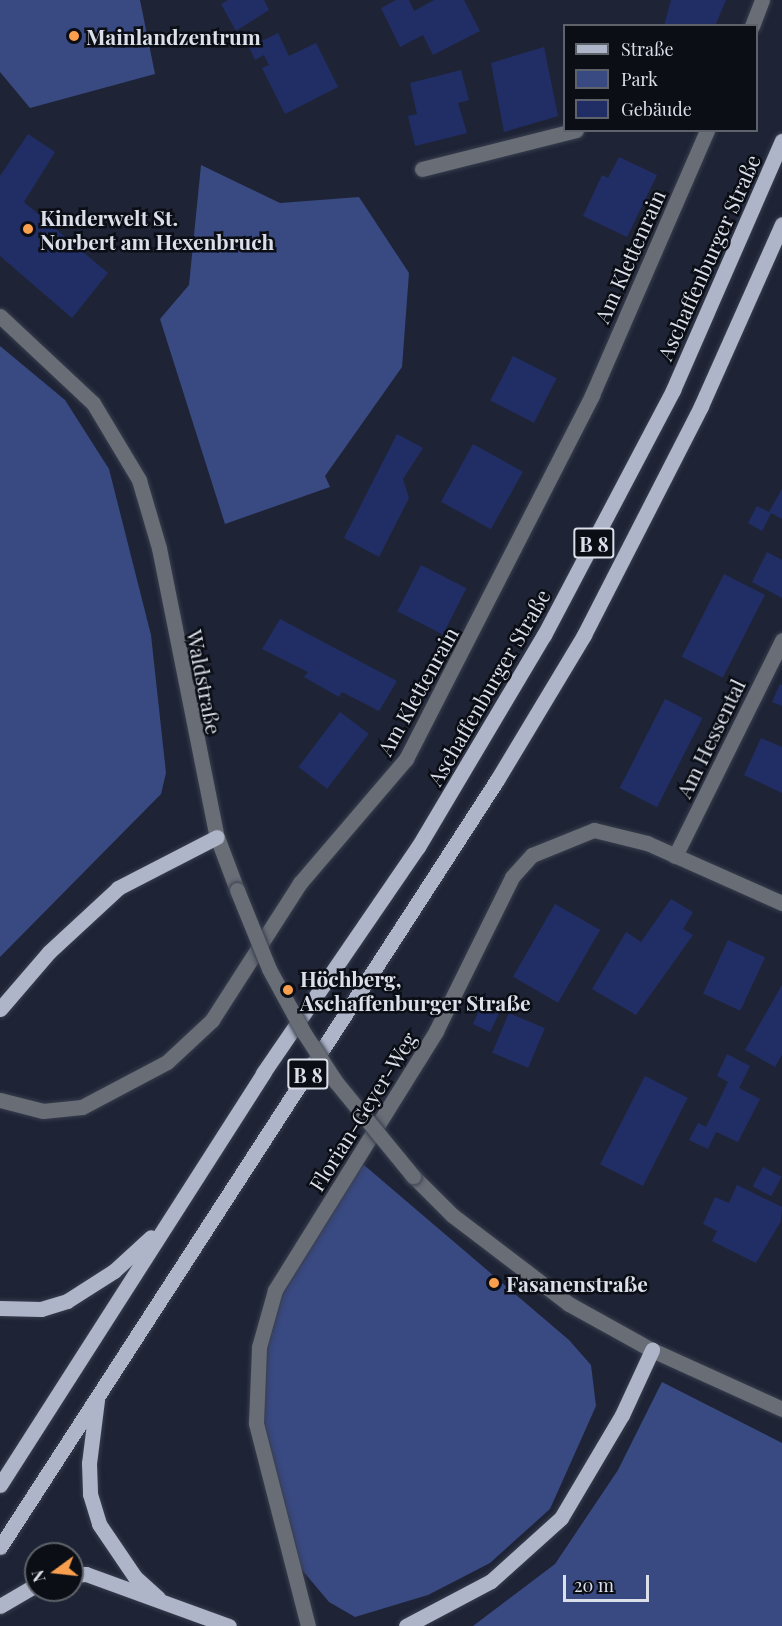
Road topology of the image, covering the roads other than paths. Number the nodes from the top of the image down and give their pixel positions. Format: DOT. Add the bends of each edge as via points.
graph roads {
  1 [pos="762,0"];
  2 [pos="753,24"];
  3 [pos="568,132"];
  4 [pos="706,132"];
  5 [pos="782,141"];
  6 [pos="422,169"];
  7 [pos="782,224"];
  8 [pos="0,316"];
  9 [pos="782,640"];
  10 [pos="217,837"];
  11 [pos="675,856"];
  12 [pos="782,903"];
  13 [pos="0,1009"];
  14 [pos="0,1100"];
  15 [pos="169,1220"];
  16 [pos="0,1308"];
  17 [pos="652,1350"];
  18 [pos="98,1395"];
  19 [pos="782,1409"];
  20 [pos="0,1485"];
  21 [pos="0,1547"];
  22 [pos="84,1574"];
  23 [pos="24,1592"];
  24 [pos="158,1598"];
  25 [pos="0,1606"];
  26 [pos="229,1626"];
  27 [pos="308,1626"];
  28 [pos="406,1626"];
  1 -- 2 [label="street"];
  3 -- 6 [label="street"];
  4 -- 14 [label="street, Am Klettenrain" via="592,395 406,759 300,883 212,1020 167,1062 82,1107 43,1111"];
  5 -- 15 [label="main road, Aschaffenburger Straße / B 8" via="673,390 544,635 418,847"];
  7 -- 18 [label="main road, B 8" via="701,406 584,635 228,1199"];
  8 -- 10 [label="street, Waldstraße" via="93,404 139,480 159,548"];
  9 -- 11 [label="street, Am Hessental"];
  10 -- 13 [label="main road" via="117,888 49,952"];
  10 -- 17 [label="street, Waldstraße, bridge" via="268,969 336,1082 413,1176 513,1264"];
  11 -- 12 [label="street, Florian-Geyer-Weg"];
  11 -- 27 [label="street, Florian-Geyer-Weg" via="623,834 594,830 532,855 512,877 436,1031 275,1290 259,1347 256,1423"];
  15 -- 16 [label="main road" via="114,1271 66,1301 41,1309"];
  15 -- 20 [label="main road, B 8"];
  17 -- 19 [label="street"];
  17 -- 28 [label="main road" via="622,1415 561,1518 491,1581"];
  18 -- 21 [label="main road, B 8"];
  18 -- 24 [label="main road" via="89,1463 90,1494 99,1524 121,1560"];
  22 -- 24 [label="main road"];
  23 -- 25 [label="main road"];
  24 -- 26 [label="main road"];
}
